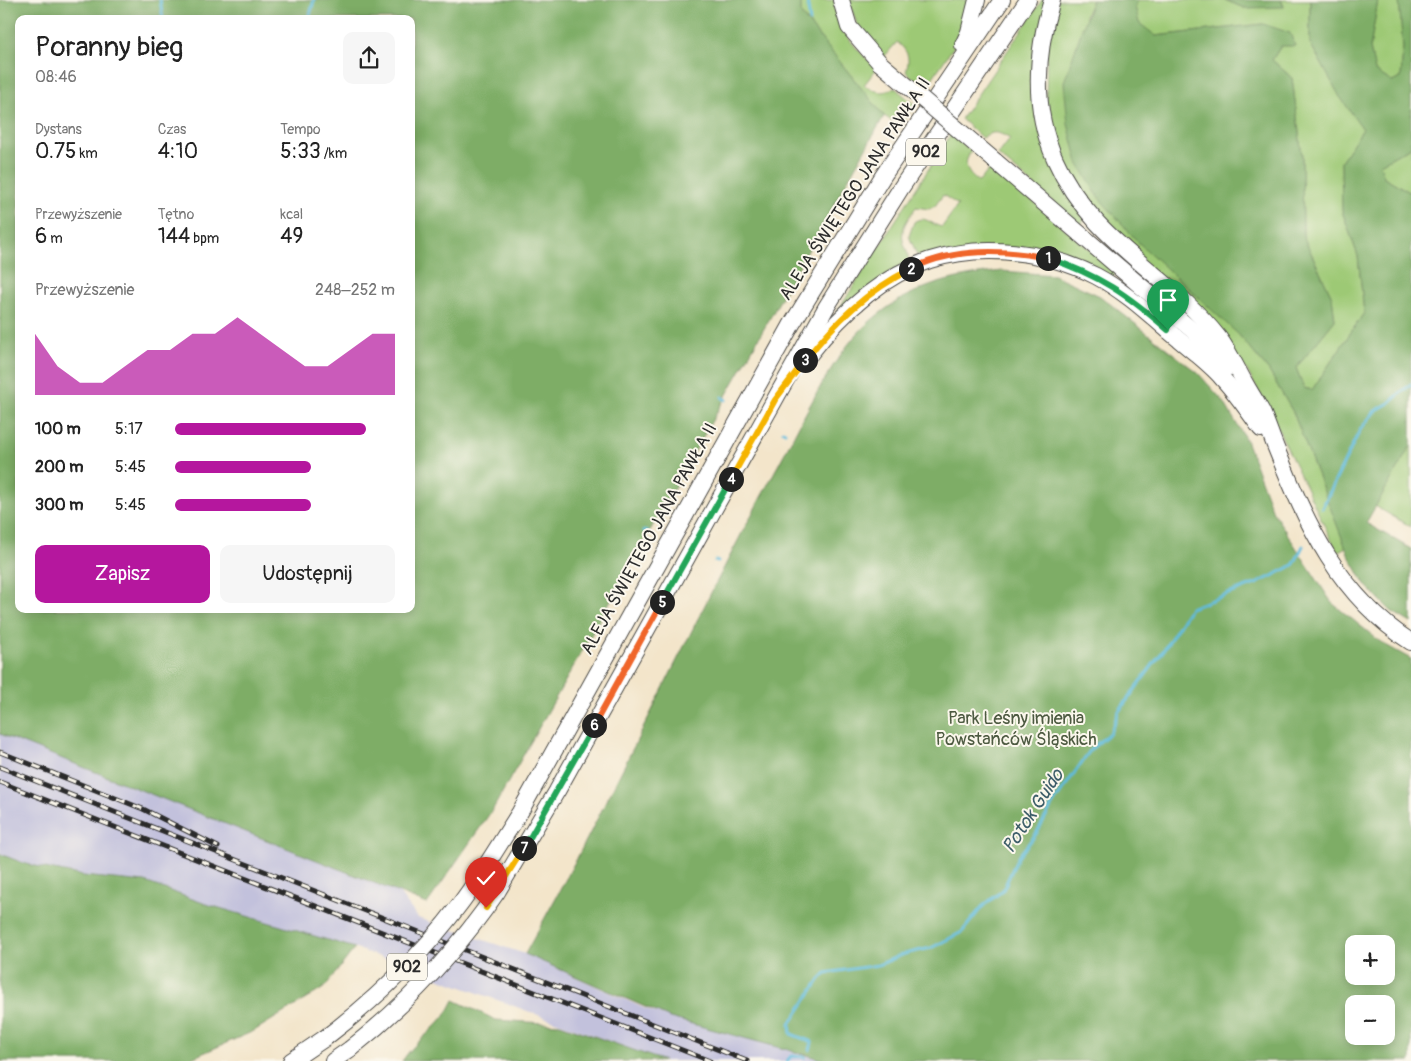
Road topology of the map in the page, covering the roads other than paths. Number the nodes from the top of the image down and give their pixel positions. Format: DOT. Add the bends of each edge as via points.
graph roads {
  1 [pos="841,0"];
  2 [pos="977,0"];
  3 [pos="1002,0"];
  4 [pos="1028,0"];
  5 [pos="1052,0"];
  6 [pos="939,93"];
  7 [pos="1246,385"];
  8 [pos="775,400"];
  9 [pos="1276,449"];
  10 [pos="1411,642"];
  11 [pos="291,1061"];
  12 [pos="333,1061"];
  1 -- 7 [label="main road, bridge" via="849,27 880,63 1192,330"];
  2 -- 6 [label="main road" via="969,32"];
  3 -- 6 [label="main road, ALEJA ŚWIĘTEGO JANA PAWŁA II / 902"];
  4 -- 8 [label="main road, 902" via="863,247"];
  5 -- 7 [label="main road" via="1043,29 1038,86 1048,140 1061,174 1088,215 1108,236 1206,323 1231,355"];
  6 -- 11 [label="main road, ALEJA ŚWIĘTEGO JANA PAWŁA II / 902, bridge" via="883,176 792,324 525,803 475,883 447,922 408,966 364,1007"];
  7 -- 9 [label="main road" via="1262,412"];
  8 -- 9 [label="main road" via="841,317 889,280 929,260 951,255 1018,253 1048,258 1096,276 1143,308 1222,378"];
  8 -- 12 [label="main road, 902, bridge" via="497,892 431,976 388,1017"];
  9 -- 10 [label="main road" via="1336,570 1369,611"];
}
